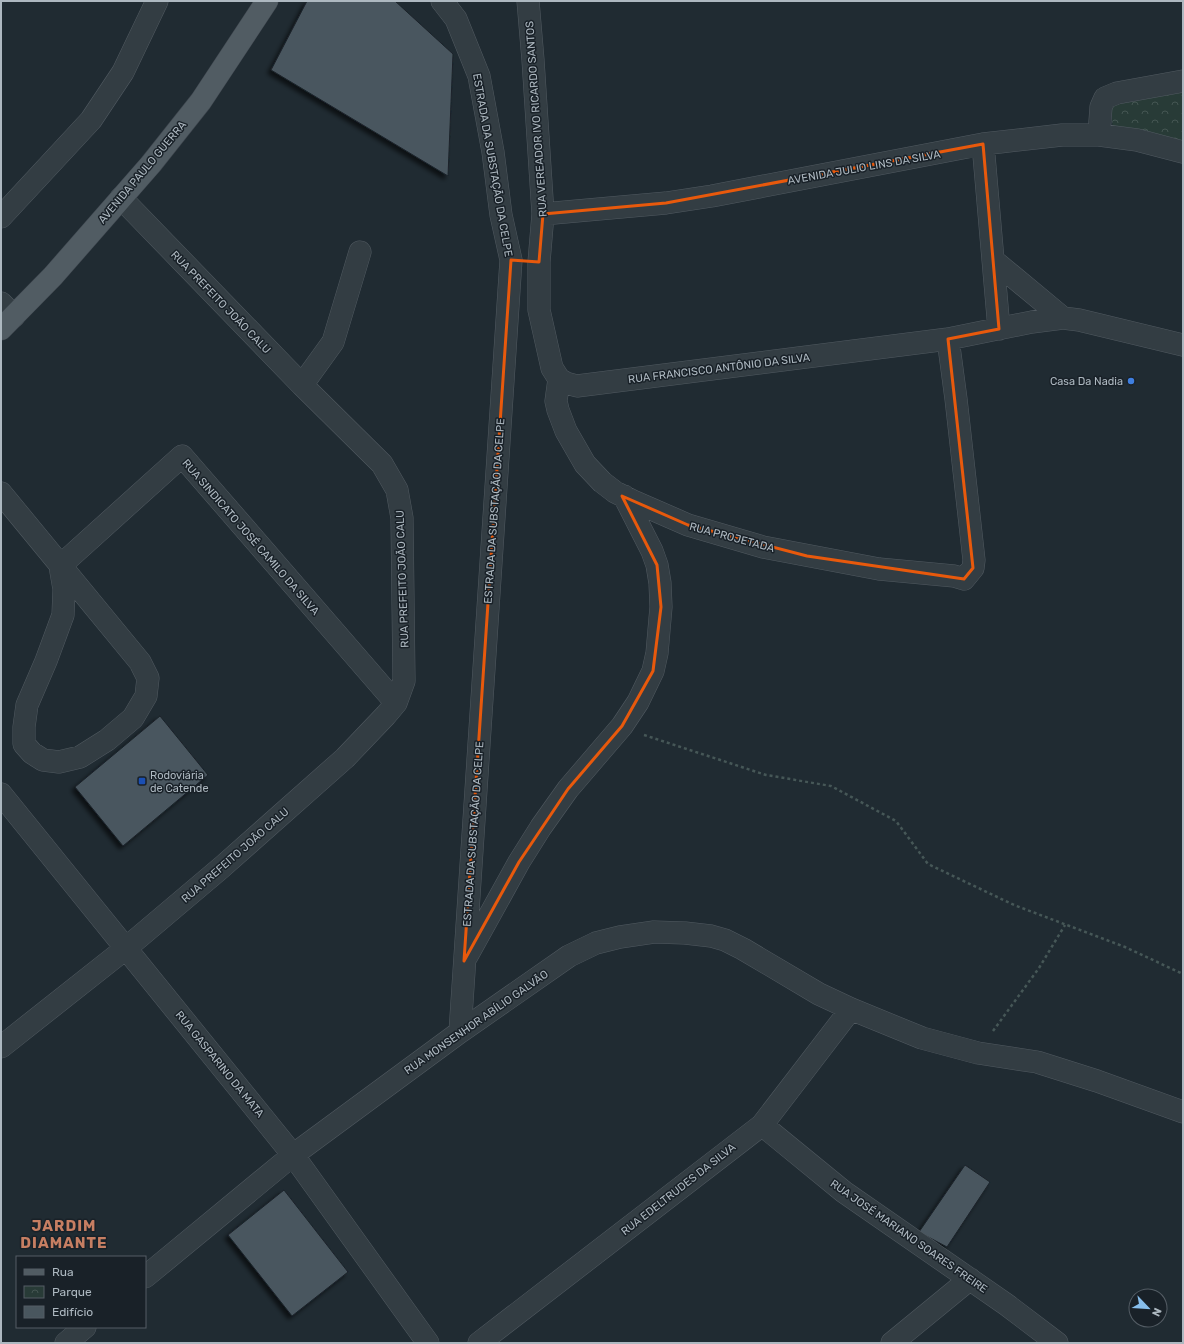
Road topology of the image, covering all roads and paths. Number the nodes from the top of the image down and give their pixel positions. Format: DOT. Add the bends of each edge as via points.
graph roads {
  1 [pos="157,1"];
  2 [pos="267,1"];
  3 [pos="442,1"];
  4 [pos="528,1"];
  5 [pos="1183,81"];
  6 [pos="1100,135"];
  7 [pos="983,144"];
  8 [pos="1183,152"];
  9 [pos="122,198"];
  10 [pos="543,214"];
  11 [pos="1,217"];
  12 [pos="360,252"];
  13 [pos="511,260"];
  14 [pos="993,260"];
  15 [pos="539,262"];
  16 [pos="5,316"];
  17 [pos="1063,318"];
  18 [pos="999,329"];
  19 [pos="948,339"];
  20 [pos="1183,345"];
  21 [pos="559,379"];
  22 [pos="302,385"];
  23 [pos="1,494"];
  24 [pos="624,496"];
  25 [pos="60,566"];
  26 [pos="396,703"];
  27 [pos="622,726"];
  28 [pos="1,794"];
  29 [pos="1065,925"];
  30 [pos="125,949"];
  31 [pos="464,961"];
  32 [pos="1183,974"];
  33 [pos="852,1009"];
  34 [pos="460,1032"];
  35 [pos="1,1047"];
  36 [pos="978,1053"];
  37 [pos="1183,1112"];
  38 [pos="762,1125"];
  39 [pos="293,1155"];
  40 [pos="146,1277"];
  41 [pos="970,1279"];
  42 [pos="84,1328"];
  43 [pos="66,1343"];
  44 [pos="428,1343"];
  45 [pos="479,1343"];
  46 [pos="892,1343"];
  47 [pos="1057,1343"];
  1 -- 11 [label="street" via="122,72 91,120"];
  2 -- 9 [label="main road, AVENIDA PAULO GUERRA" via="201,101"];
  3 -- 13 [label="street, ESTRADA DA SUBSTAÇÃO DA CELPE" via="456,19 479,76 501,215"];
  4 -- 10 [label="street, RUA VEREADOR IVO RICARDO SANTOS"];
  5 -- 6 [label="street" via="1117,93 1105,98 1101,107"];
  6 -- 7 [label="street, AVENIDA JULIO LINS DA SILVA" via="1062,135"];
  6 -- 8 [label="street, AVENIDA JULIO LINS DA SILVA" via="1137,140"];
  7 -- 10 [label="street, AVENIDA JULIO LINS DA SILVA" via="666,203"];
  7 -- 14 [label="street"];
  9 -- 16 [label="main road, AVENIDA PAULO GUERRA" via="53,276"];
  9 -- 22 [label="street, RUA PREFEITO JOÃO CALU"];
  10 -- 15 [label="street, RUA VEREADOR IVO RICARDO SANTOS"];
  12 -- 22 [label="street" via="333,342"];
  13 -- 15 [label="street"];
  13 -- 31 [label="street, ESTRADA DA SUBSTAÇÃO DA CELPE"];
  14 -- 17 [label="street"];
  14 -- 18 [label="street"];
  15 -- 21 [label="street" via="539,310 552,368"];
  17 -- 18 [label="street, RUA FRANCISCO ANTÔNIO DA SILVA"];
  17 -- 20 [label="street"];
  18 -- 19 [label="street, RUA FRANCISCO ANTÔNIO DA SILVA"];
  19 -- 21 [label="street, RUA FRANCISCO ANTÔNIO DA SILVA" via="577,386"];
  19 -- 24 [label="street, RUA PROJETADA" via="974,560 973,568 964,579 871,568 763,547 688,525"];
  21 -- 24 [label="street, RUA PROJETADA" via="556,401 566,431 585,464 602,482"];
  22 -- 26 [label="street, RUA PREFEITO JOÃO CALU" via="382,464 397,490 402,518 405,666 404,681"];
  23 -- 25 [label="street"];
  24 -- 27 [label="street" via="654,558 660,583 661,606 653,671 638,702"];
  25 -- 25 [label="street" via="64,589 63,615 26,705 24,727 24,744 32,753 43,760 58,762 80,757 107,740 133,718 146,696 148,678 140,662"];
  25 -- 26 [label="street, RUA SINDICATO JOSÉ CAMILO DA SILVA" via="182,456"];
  26 -- 30 [label="street, RUA PREFEITO JOÃO CALU" via="345,758 222,868"];
  27 -- 29 [label="path" via="766,775 831,786 896,820 928,864 1014,906"];
  27 -- 31 [label="street" via="568,790 541,827"];
  28 -- 30 [label="street, RUA GASPARINO DA MATA"];
  29 -- 32 [label="path"];
  29 -- 36 [label="path" via="1039,968"];
  30 -- 35 [label="street, RUA PREFEITO JOÃO CALU"];
  30 -- 39 [label="street, RUA GASPARINO DA MATA"];
  31 -- 34 [label="street, ESTRADA DA SUBSTAÇÃO DA CELPE"];
  33 -- 34 [label="street, RUA MONSENHOR ABÍLIO GALVÃO" via="819,994 725,940 711,936 654,932 596,943 569,956"];
  33 -- 36 [label="street, RUA MONSENHOR ABÍLIO GALVÃO" via="922,1038"];
  33 -- 38 [label="street, RUA EDELTRUDES DA SILVA"];
  34 -- 39 [label="street, RUA MONSENHOR ABÍLIO GALVÃO"];
  36 -- 37 [label="street, RUA MONSENHOR ABÍLIO GALVÃO" via="1037,1062"];
  38 -- 41 [label="street, RUA JOSÉ MARIANO SOARES FREIRE" via="844,1192"];
  38 -- 45 [label="street, RUA EDELTRUDES DA SILVA"];
  39 -- 40 [label="street, RUA MONSENHOR ABÍLIO GALVÃO"];
  39 -- 44 [label="street, RUA GASPARINO DA MATA"];
  41 -- 46 [label="street"];
  41 -- 47 [label="street, RUA JOSÉ MARIANO SOARES FREIRE"];
  42 -- 43 [label="street"];
}
